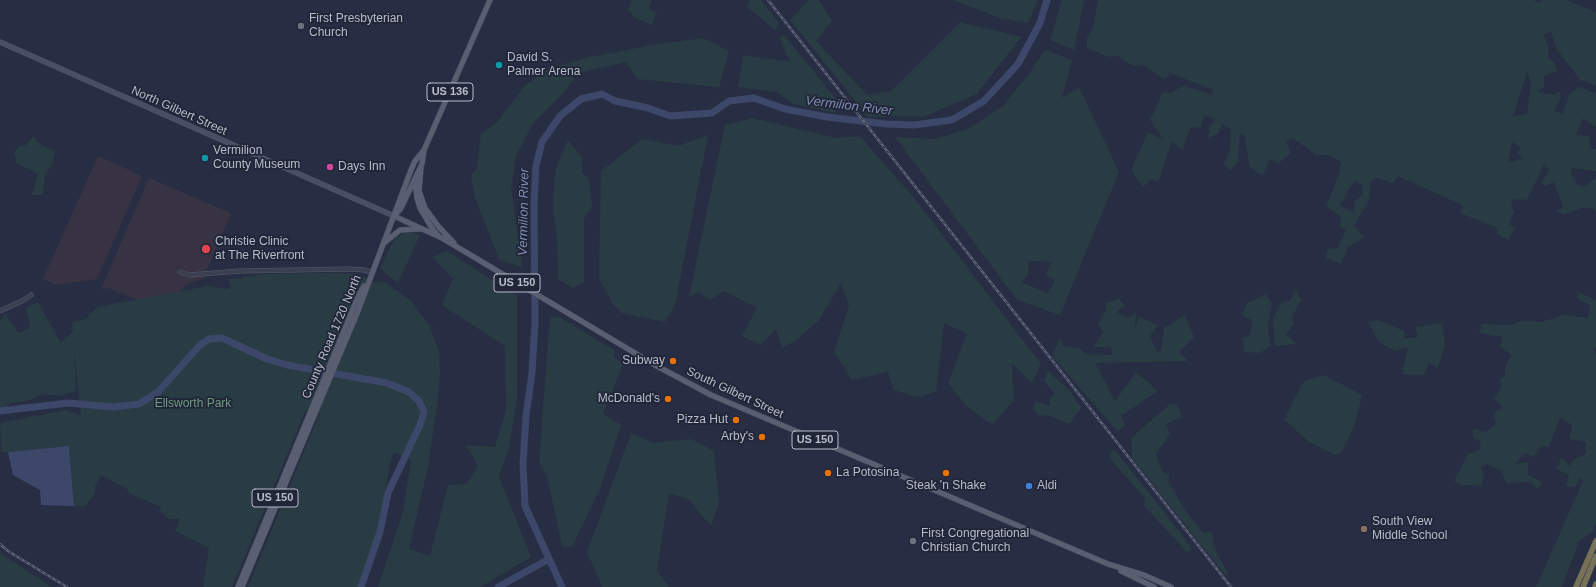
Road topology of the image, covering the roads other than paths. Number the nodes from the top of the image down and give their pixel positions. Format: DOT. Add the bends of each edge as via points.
graph roads {
  1 [pos="490,0"];
  2 [pos="0,42"];
  3 [pos="424,150"];
  4 [pos="422,164"];
  5 [pos="415,177"];
  6 [pos="394,216"];
  7 [pos="423,229"];
  8 [pos="443,236"];
  9 [pos="384,244"];
  10 [pos="180,272"];
  11 [pos="371,272"];
  12 [pos="31,295"];
  13 [pos="0,311"];
  14 [pos="314,411"];
  15 [pos="1596,541"];
  16 [pos="1596,556"];
  17 [pos="1108,564"];
  18 [pos="238,587"];
  19 [pos="242,587"];
  20 [pos="1154,587"];
  21 [pos="1171,587"];
  22 [pos="1576,587"];
  23 [pos="1583,587"];
  1 -- 3 [label="main road, US 136"];
  2 -- 6 [label="main road, North Gilbert Street"];
  3 -- 4 [label="main road, US 136"];
  3 -- 5 [label="main road"];
  3 -- 6 [label="main road, US 136" via="415,161"];
  4 -- 5 [label="main road, US 136"];
  4 -- 8 [label="main road" via="419,180 422,200"];
  5 -- 6 [label="main road, US 136" via="401,208"];
  5 -- 8 [label="main road" via="420,208 433,230"];
  6 -- 7 [label="main road, South Gilbert Street / US 150"];
  6 -- 9 [label="main road, County Road 1720 North / US 150"];
  7 -- 8 [label="main road, South Gilbert Street / US 150"];
  7 -- 9 [label="main road" via="400,230"];
  8 -- 17 [label="main road, South Gilbert Street / US 150" via="460,249 655,365 718,398"];
  9 -- 11 [label="main road, County Road 1720 North / US 150"];
  10 -- 11 [label="street" via="189,275 240,271 348,269"];
  11 -- 14 [label="main road, County Road 1720 North / US 150"];
  12 -- 13 [label="street"];
  14 -- 18 [label="main road, US 150"];
  14 -- 19 [label="main road, US 150"];
  15 -- 22 [label="highway"];
  16 -- 23 [label="highway"];
  17 -- 20 [label="main road, South Gilbert Street / US 150"];
  17 -- 21 [label="main road, South Gilbert Street / US 150"];
}
